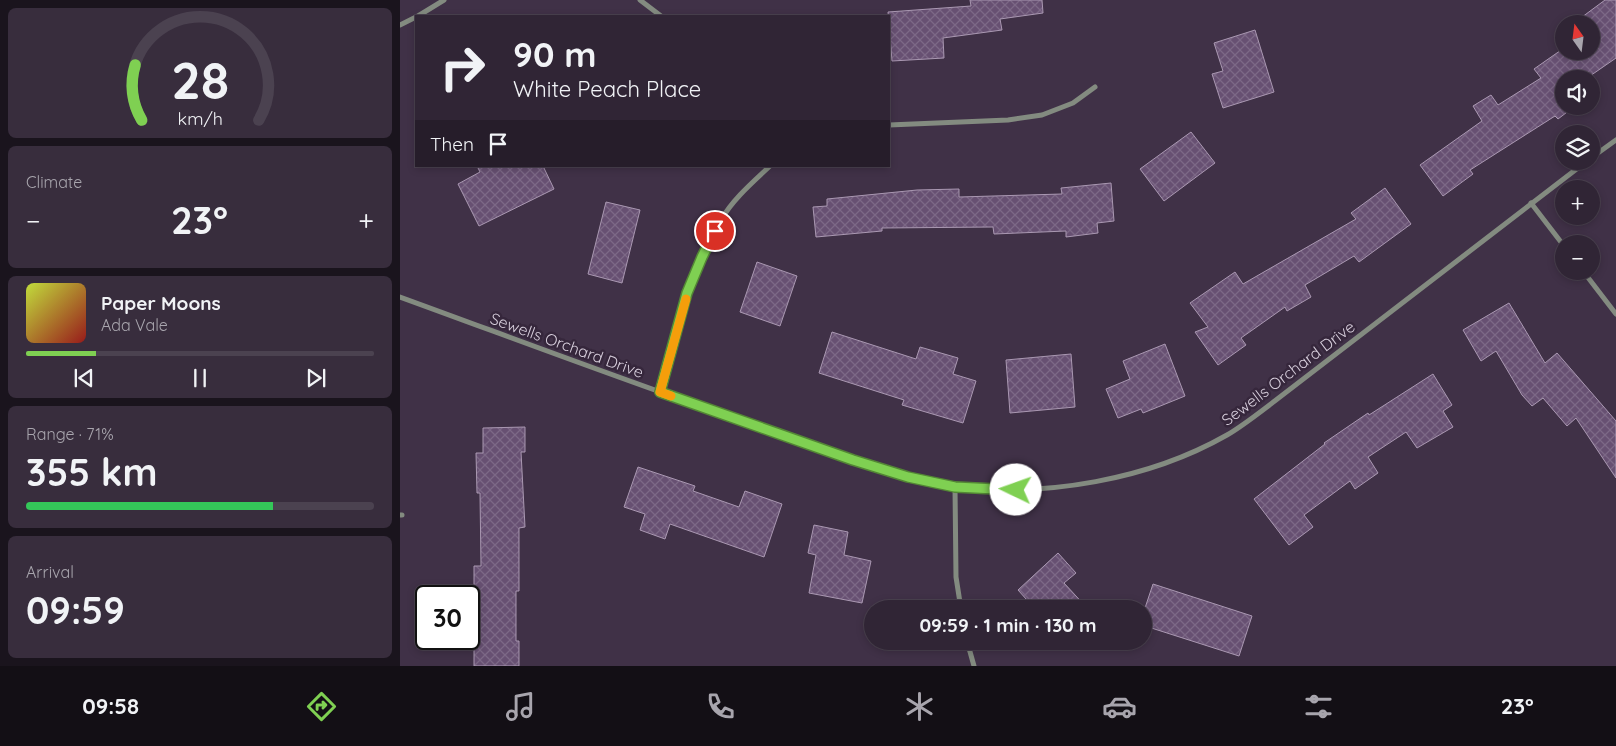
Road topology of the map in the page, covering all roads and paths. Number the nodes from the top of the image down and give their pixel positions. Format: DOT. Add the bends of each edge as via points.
graph roads {
  1 [pos="444,0"];
  2 [pos="640,0"];
  3 [pos="420,15"];
  4 [pos="660,15"];
  5 [pos="415,18"];
  6 [pos="400,25"];
  7 [pos="1095,87"];
  8 [pos="890,125"];
  9 [pos="1616,140"];
  10 [pos="1600,152"];
  11 [pos="769,167"];
  12 [pos="1575,170"];
  13 [pos="1531,203"];
  14 [pos="1556,235"];
  15 [pos="1590,280"];
  16 [pos="400,297"];
  17 [pos="1616,314"];
  18 [pos="660,392"];
  19 [pos="955,487"];
  20 [pos="960,600"];
  21 [pos="970,650"];
  22 [pos="974,666"];
  1 -- 3 [label="street"];
  2 -- 4 [label="street"];
  5 -- 6 [label="street"];
  7 -- 8 [label="street" via="1073,104 1042,116"];
  9 -- 10 [label="street"];
  11 -- 18 [label="street" via="722,218 702,257 687,293"];
  12 -- 13 [label="street, Sewells Orchard Drive"];
  13 -- 14 [label="street"];
  13 -- 19 [label="street, Sewells Orchard Drive" via="1227,435 1145,471 1079,484 1016,490"];
  15 -- 17 [label="street"];
  16 -- 18 [label="street, Sewells Orchard Drive"];
  18 -- 19 [label="street, Sewells Orchard Drive" via="853,460"];
  19 -- 20 [label="street" via="956,577"];
  21 -- 22 [label="street"];
}
